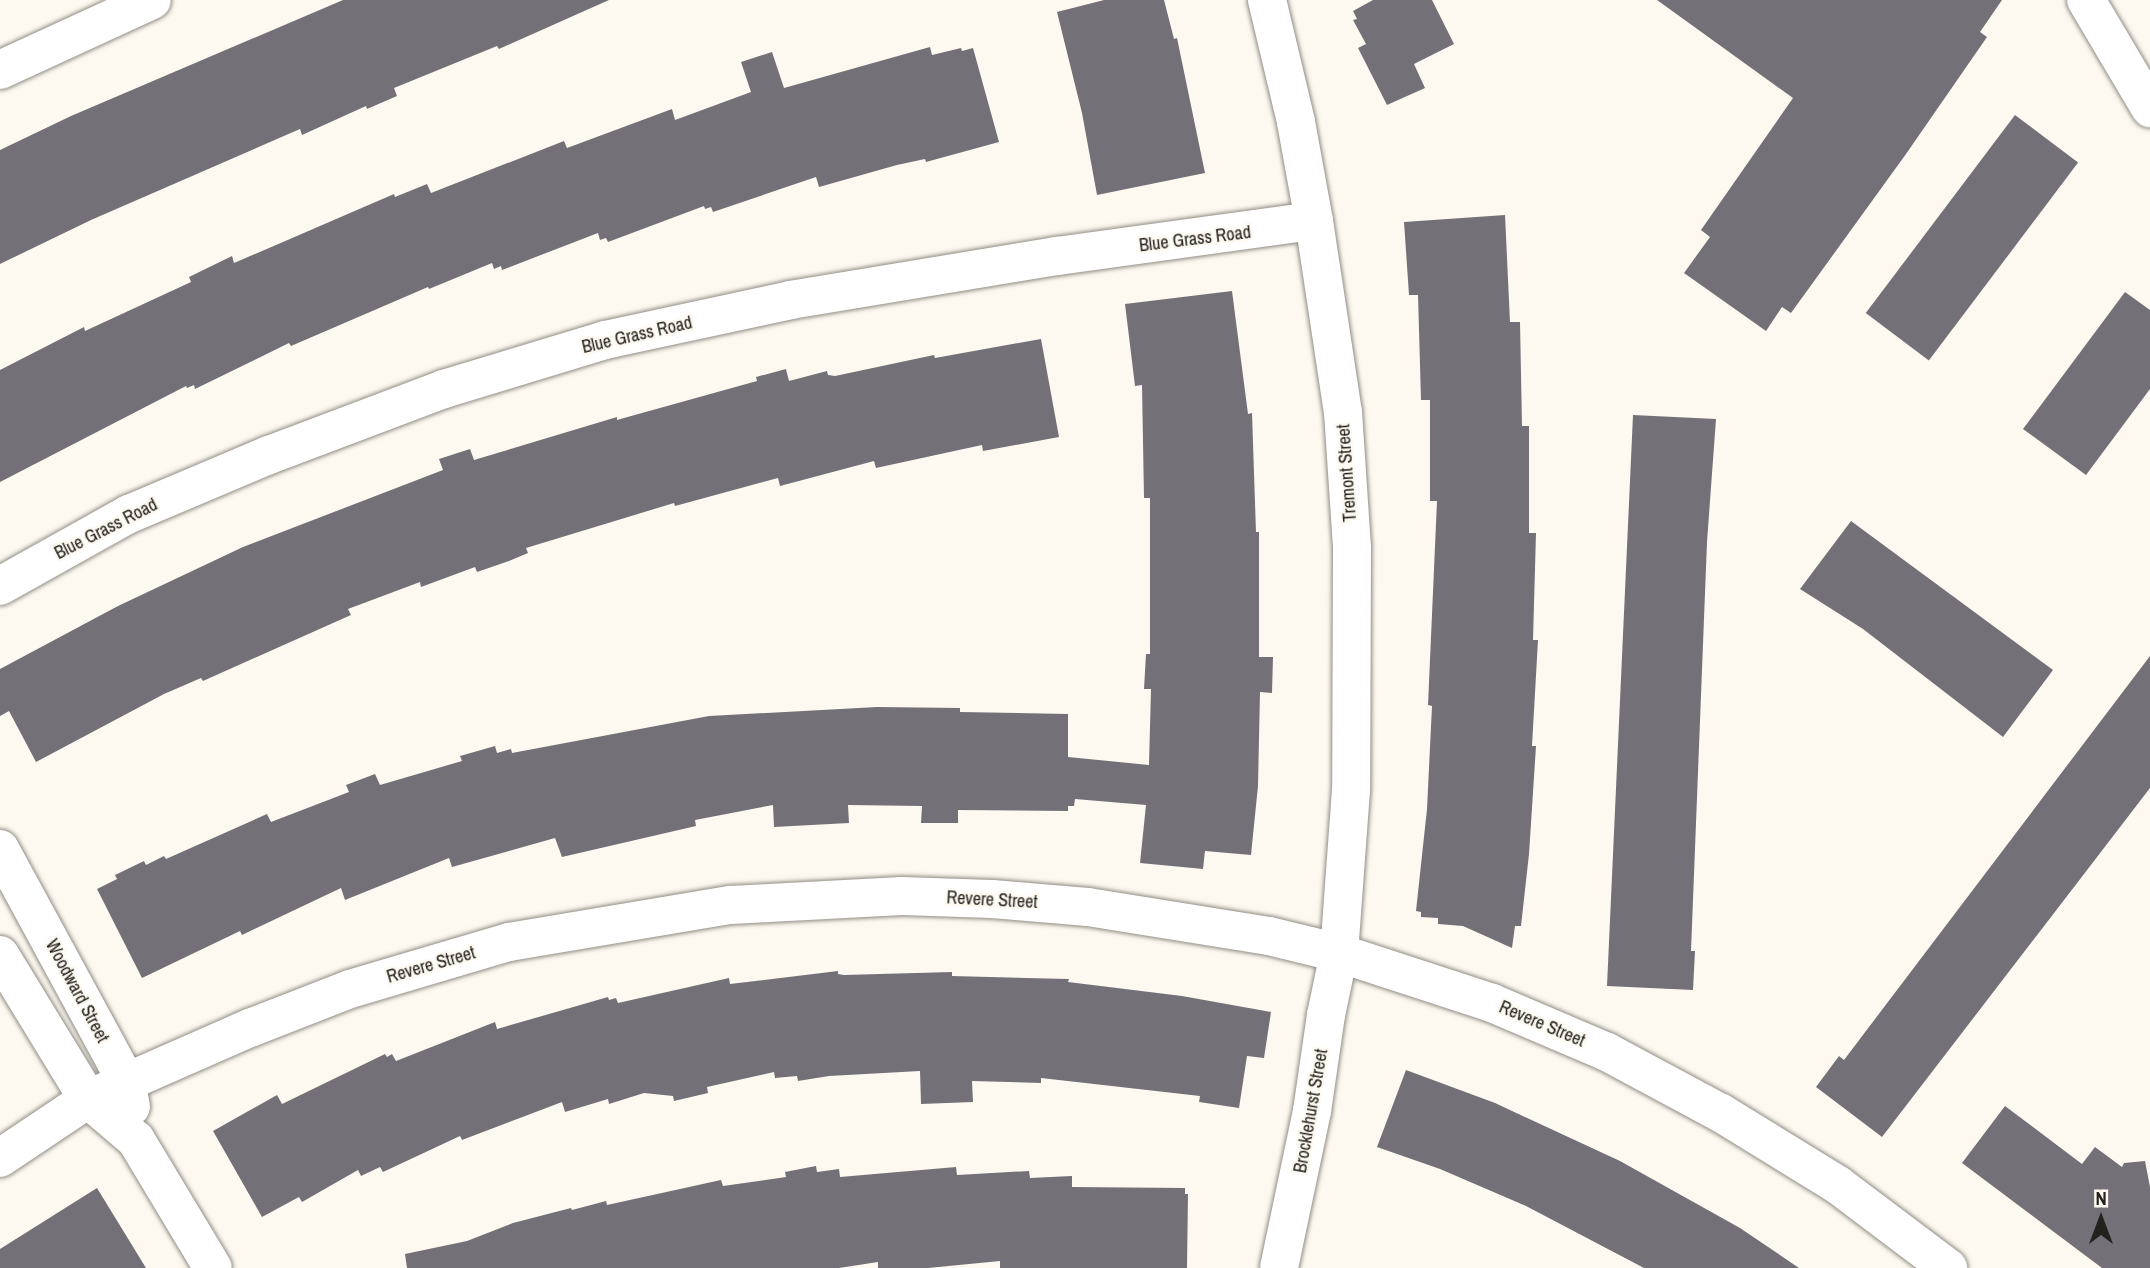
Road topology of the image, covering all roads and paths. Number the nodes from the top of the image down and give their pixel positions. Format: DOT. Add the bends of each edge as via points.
graph roads {
  1 [pos="152,0"];
  2 [pos="1267,0"];
  3 [pos="2086,0"];
  4 [pos="0,70"];
  5 [pos="2150,108"];
  6 [pos="1314,221"];
  7 [pos="0,586"];
  8 [pos="0,849"];
  9 [pos="1339,953"];
  10 [pos="0,955"];
  11 [pos="126,1082"];
  12 [pos="88,1099"];
  13 [pos="136,1140"];
  14 [pos="0,1158"];
  15 [pos="214,1268"];
  16 [pos="1279,1268"];
  17 [pos="1948,1268"];
  1 -- 4 [label="street"];
  2 -- 6 [label="street, Tremont Street"];
  3 -- 5 [label="street"];
  6 -- 7 [label="street, Blue Grass Road" via="1056,256 804,298 605,340 444,389 269,456 130,514"];
  6 -- 9 [label="street, Tremont Street" via="1343,412 1352,548 1351,790"];
  8 -- 11 [label="street, Woodward Street"];
  9 -- 11 [label="street, Revere Street" via="1269,936 1088,907 992,899 902,896 730,905 579,928 441,961 300,1008"];
  9 -- 16 [label="street, Brocklehurst Street"];
  9 -- 17 [label="street, Revere Street" via="1492,1003 1607,1052 1721,1113 1838,1185"];
  10 -- 12 [label="street, Woodward Street"];
  11 -- 12 [label="street, Revere Street"];
  11 -- 13 [label="street, Woodward Street"];
  12 -- 13 [label="street, Woodward Street"];
  12 -- 14 [label="street, Revere Street"];
  13 -- 15 [label="street, Woodward Street"];
}
